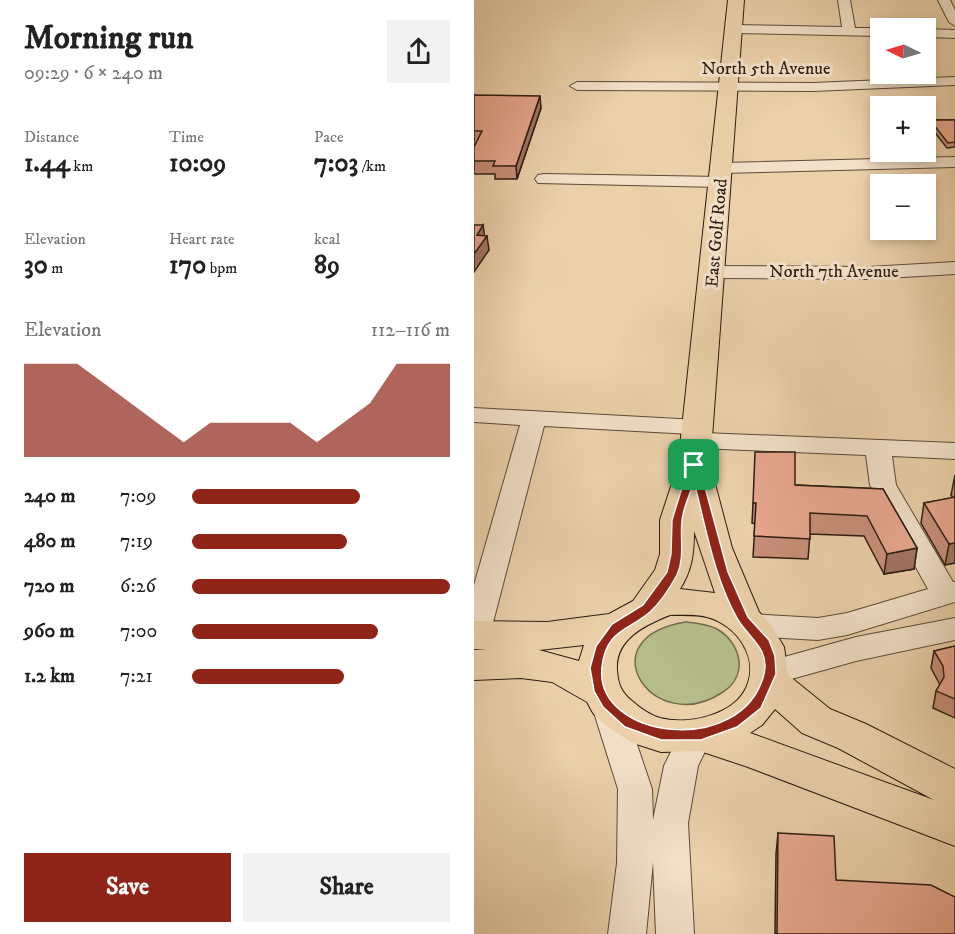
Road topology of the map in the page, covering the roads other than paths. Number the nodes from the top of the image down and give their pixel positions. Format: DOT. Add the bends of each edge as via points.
graph roads {
  1 [pos="736,0"];
  2 [pos="844,0"];
  3 [pos="949,4"];
  4 [pos="955,21"];
  5 [pos="734,29"];
  6 [pos="849,31"];
  7 [pos="870,32"];
  8 [pos="936,33"];
  9 [pos="955,34"];
  10 [pos="936,79"];
  11 [pos="955,81"];
  12 [pos="939,82"];
  13 [pos="577,86"];
  14 [pos="729,88"];
  15 [pos="955,96"];
  16 [pos="955,162"];
  17 [pos="721,175"];
  18 [pos="544,179"];
  19 [pos="955,268"];
  20 [pos="713,272"];
  21 [pos="474,416"];
  22 [pos="534,418"];
  23 [pos="696,444"];
  24 [pos="878,448"];
  25 [pos="955,451"];
  26 [pos="950,593"];
  27 [pos="631,618"];
  28 [pos="747,622"];
  29 [pos="955,629"];
  30 [pos="474,636"];
  31 [pos="474,665"];
  32 [pos="769,677"];
  33 [pos="603,697"];
  34 [pos="698,735"];
  35 [pos="955,790"];
  36 [pos="955,827"];
  37 [pos="627,934"];
  38 [pos="675,934"];
  1 -- 5 [label="main road, East Golf Road"];
  2 -- 6 [label="street"];
  3 -- 4 [label="street"];
  5 -- 6 [label="street"];
  5 -- 14 [label="main road, East Golf Road"];
  6 -- 7 [label="street"];
  8 -- 9 [label="street"];
  10 -- 12 [label="street"];
  11 -- 12 [label="street, North 5th Avenue"];
  12 -- 14 [label="street, North 5th Avenue"];
  12 -- 15 [label="street"];
  13 -- 14 [label="street, North 5th Avenue"];
  14 -- 17 [label="main road, East Golf Road"];
  16 -- 17 [label="street"];
  17 -- 18 [label="street"];
  17 -- 20 [label="main road, East Golf Road"];
  19 -- 20 [label="street, North 7th Avenue" via="869,273"];
  20 -- 23 [label="main road, East Golf Road"];
  21 -- 22 [label="street"];
  22 -- 23 [label="street"];
  22 -- 30 [label="street"];
  23 -- 24 [label="street"];
  23 -- 27 [label="main road, East Golf Road" via="677,520 677,554 672,573"];
  23 -- 28 [label="main road, East Golf Road" via="715,548"];
  24 -- 25 [label="street"];
  24 -- 26 [label="street" via="883,485"];
  26 -- 28 [label="street" via="818,629"];
  27 -- 28 [label="main road" via="671,602 697,602 722,608"];
  27 -- 30 [label="main road" via="547,636"];
  27 -- 33 [label="main road" via="602,646 596,668"];
  28 -- 32 [label="main road" via="763,640 769,656"];
  29 -- 32 [label="street" via="855,649"];
  31 -- 33 [label="main road" via="519,662 568,672"];
  32 -- 34 [label="main road" via="756,705 741,718"];
  32 -- 35 [label="main road" via="816,721"];
  33 -- 34 [label="main road" via="629,723 661,735"];
  33 -- 37 [label="street" via="635,789 635,863"];
  34 -- 36 [label="main road" via="758,753"];
  34 -- 38 [label="street" via="681,766 670,823"];
}
